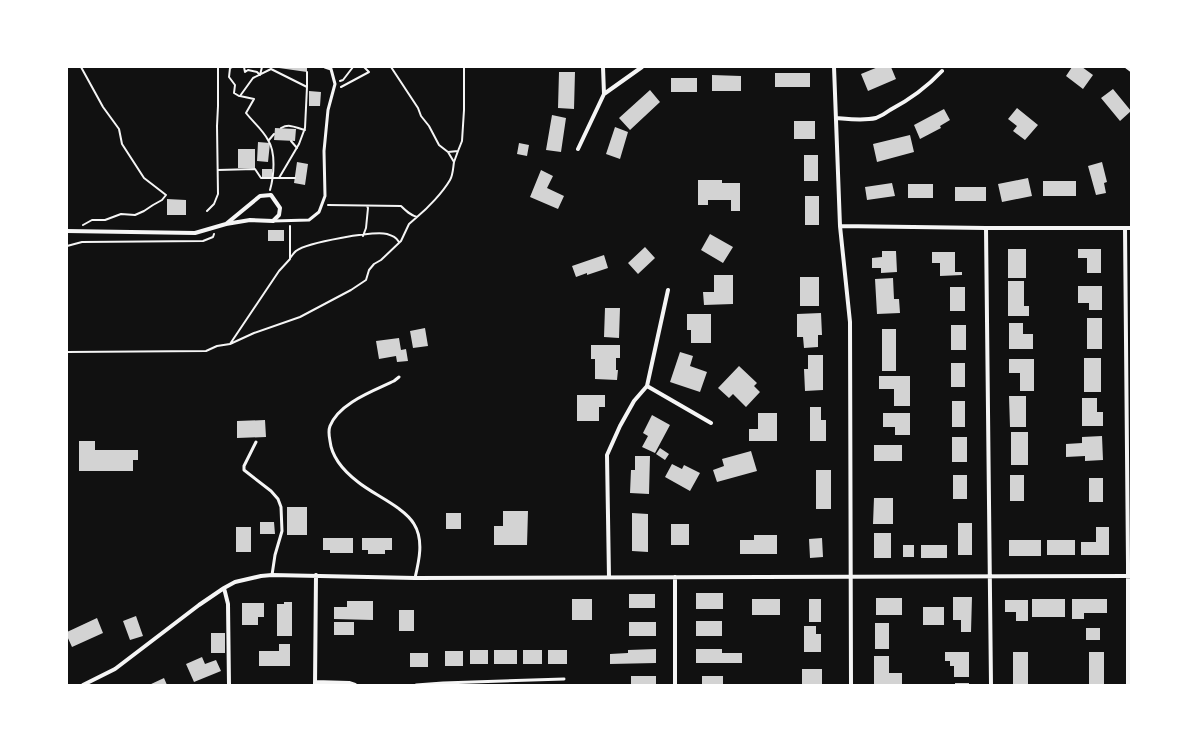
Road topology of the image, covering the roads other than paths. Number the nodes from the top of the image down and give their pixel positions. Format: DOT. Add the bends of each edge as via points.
graph roads {
  1 [pos="325,67"];
  2 [pos="603,67"];
  3 [pos="642,67"];
  4 [pos="834,67"];
  5 [pos="1127,67"];
  6 [pos="1131,70"];
  7 [pos="942,71"];
  8 [pos="604,94"];
  9 [pos="836,118"];
  10 [pos="578,149"];
  11 [pos="273,221"];
  12 [pos="226,224"];
  13 [pos="840,226"];
  14 [pos="986,228"];
  15 [pos="1125,228"];
  16 [pos="1131,228"];
  17 [pos="67,231"];
  18 [pos="668,290"];
  19 [pos="399,377"];
  20 [pos="646,386"];
  21 [pos="711,423"];
  22 [pos="256,442"];
  23 [pos="272,575"];
  24 [pos="316,575"];
  25 [pos="1129,576"];
  26 [pos="609,577"];
  27 [pos="675,577"];
  28 [pos="851,577"];
  29 [pos="990,577"];
  30 [pos="416,578"];
  31 [pos="224,588"];
  32 [pos="564,679"];
  33 [pos="314,684"];
  34 [pos="83,685"];
  35 [pos="229,685"];
  36 [pos="355,685"];
  37 [pos="416,685"];
  38 [pos="675,685"];
  39 [pos="851,685"];
  40 [pos="990,685"];
  41 [pos="1128,685"];
  1 -- 11 [label="lane" via="331,69 335,84 328,110 324,152 325,196 319,212 309,220"];
  2 -- 8 [label="street"];
  3 -- 8 [label="street"];
  4 -- 9 [label="street"];
  5 -- 6 [label="street"];
  7 -- 9 [label="street" via="916,94 878,117"];
  8 -- 10 [label="street"];
  9 -- 13 [label="street"];
  11 -- 12 [label="street" via="250,220"];
  11 -- 12 [label="street" via="279,215 280,208 271,195 268,195 260,196"];
  12 -- 17 [label="street" via="195,233"];
  13 -- 14 [label="street"];
  13 -- 28 [label="street" via="850,322"];
  14 -- 15 [label="street"];
  14 -- 29 [label="street"];
  15 -- 16 [label="street"];
  15 -- 25 [label="street"];
  18 -- 20 [label="street"];
  19 -- 30 [label="lane" via="353,401 335,417 329,432 331,449 339,465 358,483 408,517 415,525 420,558"];
  20 -- 21 [label="street"];
  20 -- 26 [label="street" via="634,401 607,455"];
  22 -- 23 [label="lane" via="244,470 271,491 281,507 282,531"];
  23 -- 24 [label="street"];
  23 -- 31 [label="street" via="235,582"];
  24 -- 30 [label="street"];
  24 -- 33 [label="street"];
  25 -- 29 [label="street"];
  25 -- 41 [label="street"];
  26 -- 27 [label="street"];
  26 -- 30 [label="street"];
  27 -- 28 [label="street"];
  27 -- 38 [label="street"];
  28 -- 29 [label="street"];
  28 -- 39 [label="street"];
  29 -- 40 [label="street"];
  31 -- 34 [label="street" via="199,604 115,669"];
  31 -- 35 [label="street" via="228,604"];
  32 -- 37 [label="lane"];
  33 -- 36 [label="street"];
}
